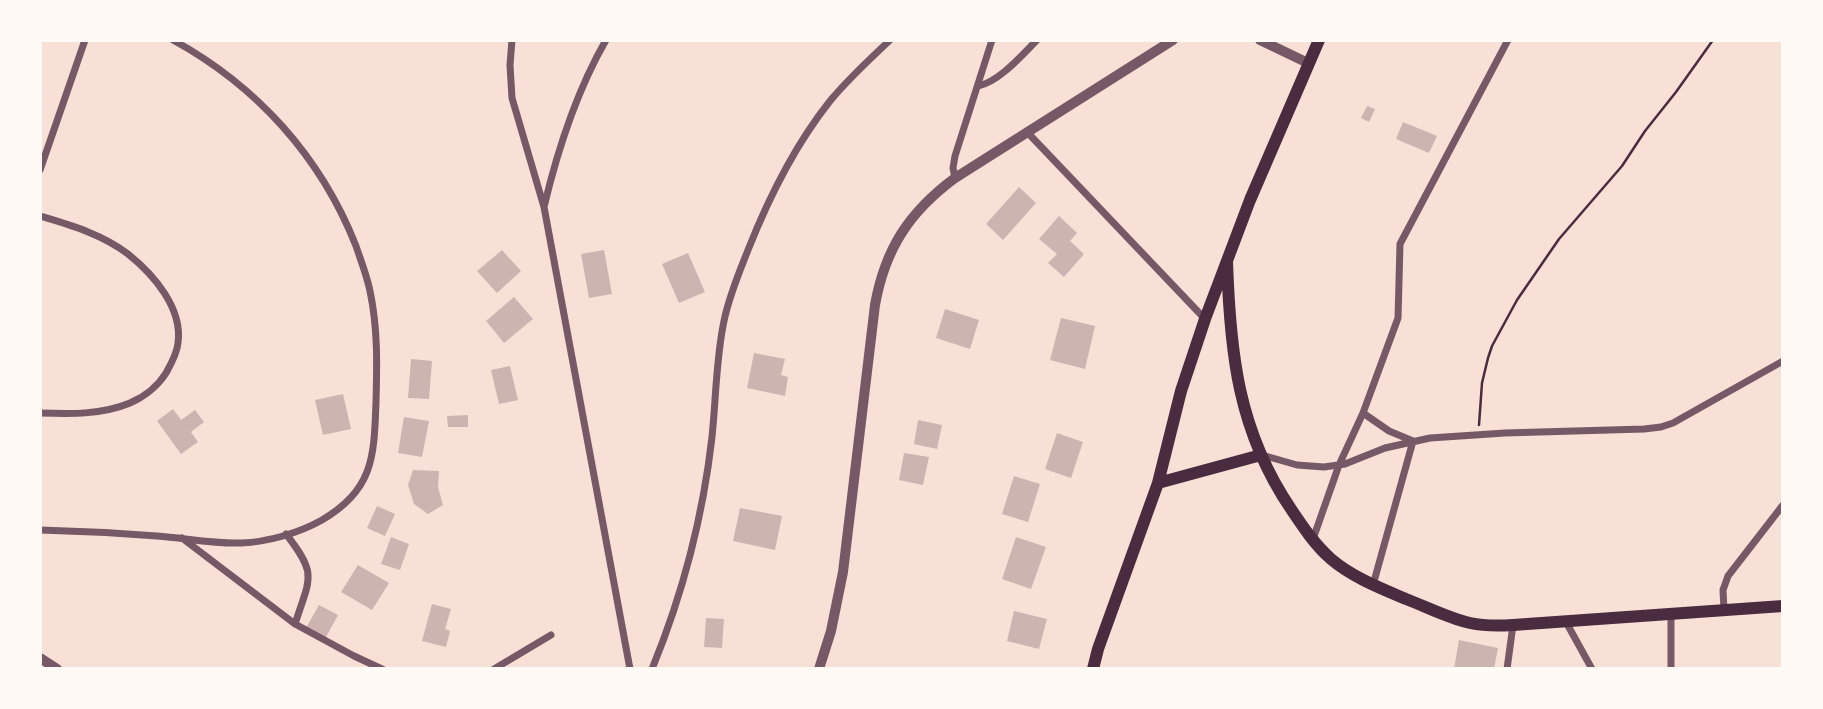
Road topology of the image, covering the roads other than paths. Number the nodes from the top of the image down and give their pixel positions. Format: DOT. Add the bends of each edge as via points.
graph roads {
  1 [pos="85,40"];
  2 [pos="173,40"];
  3 [pos="512,40"];
  4 [pos="606,40"];
  5 [pos="890,40"];
  6 [pos="992,40"];
  7 [pos="1037,40"];
  8 [pos="1173,40"];
  9 [pos="1260,40"];
  10 [pos="1319,40"];
  11 [pos="1508,40"];
  12 [pos="1308,64"];
  13 [pos="978,86"];
  14 [pos="1028,133"];
  15 [pos="40,170"];
  16 [pos="955,178"];
  17 [pos="544,207"];
  18 [pos="40,216"];
  19 [pos="1227,261"];
  20 [pos="1205,319"];
  21 [pos="1783,361"];
  22 [pos="40,413"];
  23 [pos="1363,413"];
  24 [pos="1413,441"];
  25 [pos="1261,455"];
  26 [pos="1339,465"];
  27 [pos="1158,483"];
  28 [pos="1783,505"];
  29 [pos="40,530"];
  30 [pos="286,534"];
  31 [pos="181,537"];
  32 [pos="1313,539"];
  33 [pos="1373,585"];
  34 [pos="1783,606"];
  35 [pos="1724,610"];
  36 [pos="1671,614"];
  37 [pos="1566,622"];
  38 [pos="295,624"];
  39 [pos="1513,625"];
  40 [pos="551,635"];
  41 [pos="40,658"];
  42 [pos="57,669"];
  43 [pos="382,669"];
  44 [pos="494,669"];
  45 [pos="630,669"];
  46 [pos="652,669"];
  47 [pos="819,669"];
  48 [pos="1093,669"];
  49 [pos="1507,669"];
  50 [pos="1592,669"];
  51 [pos="1671,669"];
  1 -- 15 [label="street"];
  2 -- 30 [label="street" via="253,96 305,152 347,224 370,290 377,359 373,458 345,504 312,525"];
  3 -- 17 [label="street" via="512,98"];
  4 -- 17 [label="street" via="562,136"];
  5 -- 46 [label="street" via="842,87 802,141 760,221 737,279 722,329 708,466 696,527"];
  6 -- 13 [label="street"];
  7 -- 13 [label="street" via="993,79"];
  8 -- 14 [label="street"];
  9 -- 12 [label="street"];
  10 -- 12 [label="main road"];
  11 -- 23 [label="street" via="1401,244 1398,318"];
  12 -- 19 [label="main road"];
  13 -- 16 [label="street" via="955,156"];
  14 -- 16 [label="street"];
  14 -- 20 [label="street"];
  16 -- 47 [label="street" via="909,222 894,244 880,281 843,572"];
  17 -- 45 [label="street"];
  18 -- 22 [label="street" via="102,237 130,255 161,288 178,334 168,369 140,398 96,412"];
  19 -- 20 [label="main road"];
  19 -- 25 [label="main road" via="1230,335 1238,383"];
  20 -- 27 [label="main road"];
  21 -- 24 [label="street" via="1661,427"];
  23 -- 24 [label="street"];
  23 -- 26 [label="street"];
  24 -- 26 [label="street"];
  24 -- 33 [label="street"];
  25 -- 26 [label="street" via="1307,467"];
  25 -- 27 [label="main road"];
  25 -- 32 [label="main road"];
  26 -- 32 [label="street"];
  27 -- 48 [label="main road"];
  28 -- 35 [label="street" via="1728,576"];
  29 -- 31 [label="street"];
  30 -- 31 [label="street" via="243,543"];
  30 -- 38 [label="street" via="307,566 309,580"];
  31 -- 38 [label="street"];
  32 -- 33 [label="main road" via="1344,569"];
  33 -- 39 [label="main road" via="1457,620"];
  34 -- 35 [label="main road"];
  35 -- 36 [label="main road"];
  36 -- 37 [label="main road"];
  36 -- 51 [label="street"];
  37 -- 39 [label="main road"];
  37 -- 50 [label="street"];
  38 -- 43 [label="street"];
  39 -- 49 [label="street"];
  40 -- 44 [label="street"];
  41 -- 42 [label="street"];
}
